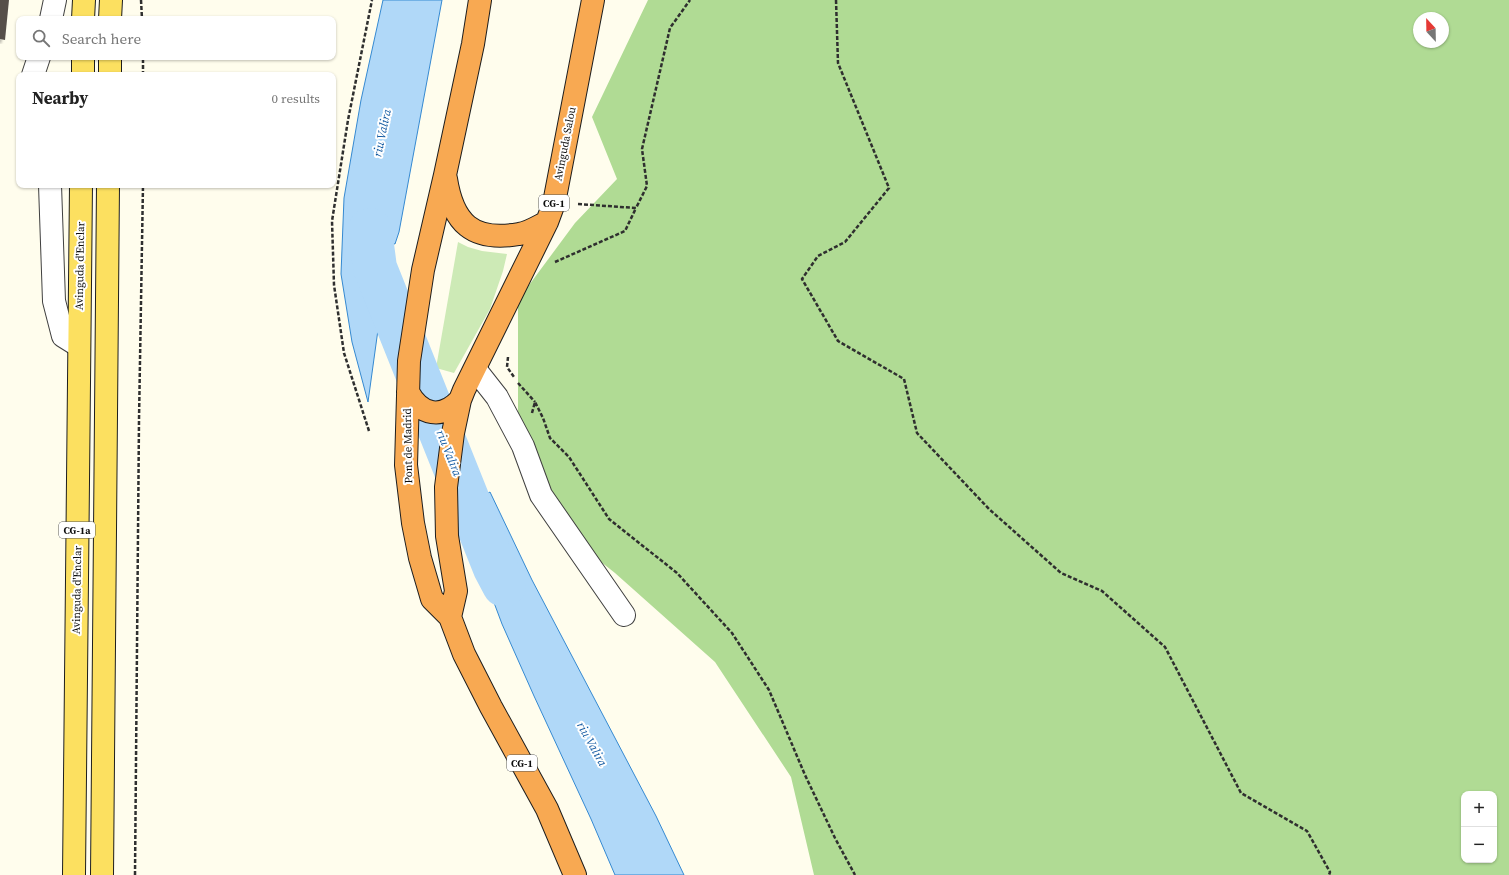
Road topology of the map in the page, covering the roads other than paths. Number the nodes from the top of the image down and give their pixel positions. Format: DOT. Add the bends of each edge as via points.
graph roads {
  1 [pos="55,0"];
  2 [pos="84,0"];
  3 [pos="111,0"];
  4 [pos="480,0"];
  5 [pos="593,0"];
  6 [pos="52,16"];
  7 [pos="83,16"];
  8 [pos="110,16"];
  9 [pos="38,60"];
  10 [pos="83,60"];
  11 [pos="110,60"];
  12 [pos="34,72"];
  13 [pos="83,72"];
  14 [pos="110,72"];
  15 [pos="445,176"];
  16 [pos="50,188"];
  17 [pos="81,188"];
  18 [pos="108,188"];
  19 [pos="550,212"];
  20 [pos="79,346"];
  21 [pos="475,370"];
  22 [pos="408,392"];
  23 [pos="462,395"];
  24 [pos="624,615"];
  25 [pos="450,617"];
  26 [pos="74,875"];
  27 [pos="102,875"];
  28 [pos="575,875"];
  1 -- 6 [label="lane"];
  2 -- 7 [label="main road"];
  3 -- 8 [label="main road"];
  4 -- 15 [label="highway, CG-1"];
  5 -- 19 [label="highway, Avinguda Salou / CG-1"];
  9 -- 12 [label="lane"];
  10 -- 13 [label="main road"];
  11 -- 14 [label="main road"];
  15 -- 19 [label="highway" via="449,198 459,218 474,232 488,236 520,234"];
  15 -- 22 [label="highway, Pont de Madrid / CG-1" via="423,270 409,361"];
  16 -- 20 [label="lane" via="54,301 63,336"];
  17 -- 20 [label="main road, Avinguda d'Enclar / CG-1a"];
  18 -- 27 [label="main road, CG-1a"];
  19 -- 21 [label="highway, Avinguda Salou / CG-1"];
  20 -- 26 [label="main road, Avinguda d'Enclar / CG-1a"];
  21 -- 23 [label="highway, Avinguda Salou / CG-1"];
  21 -- 24 [label="lane" via="497,396 523,446 541,495"];
  22 -- 23 [label="highway, Pont de Madrid / CG-1" via="413,402 432,413 453,408"];
  22 -- 25 [label="highway, Pont de Madrid / CG-1" via="406,465 413,523 432,599"];
  23 -- 25 [label="highway, CG-1" via="453,433 446,487 447,536 456,591"];
  25 -- 28 [label="highway, CG-1" via="464,654 547,809"];
}
